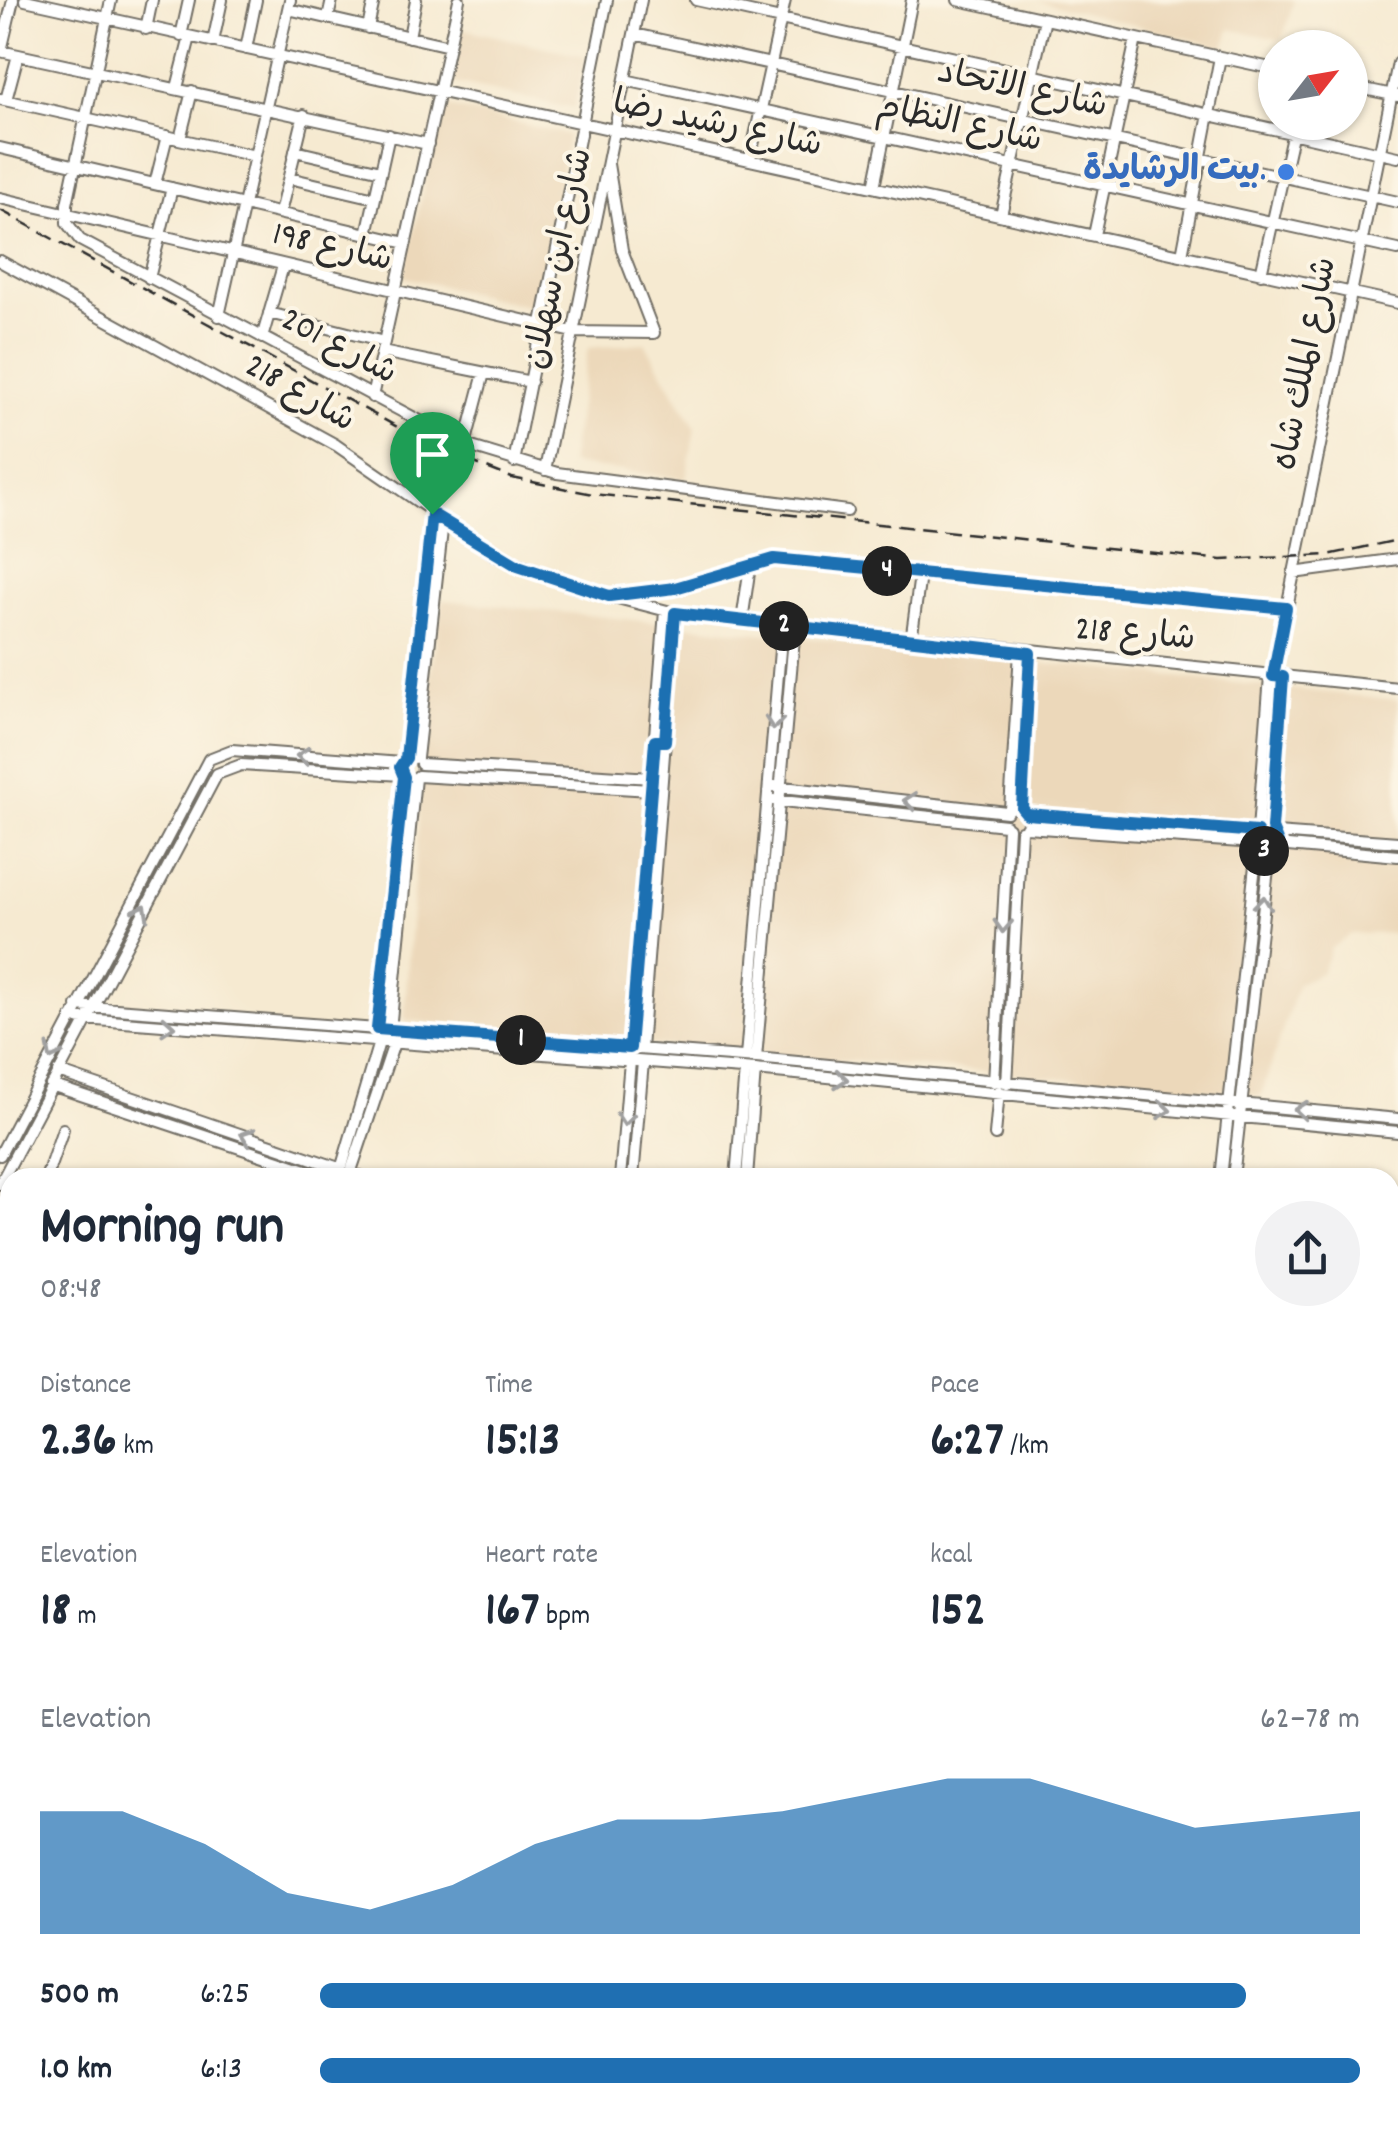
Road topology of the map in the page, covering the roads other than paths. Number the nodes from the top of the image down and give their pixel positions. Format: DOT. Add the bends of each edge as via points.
graph roads {
  1 [pos="13,0"];
  2 [pos="25,0"];
  3 [pos="111,0"];
  4 [pos="152,0"];
  5 [pos="189,0"];
  6 [pos="222,0"];
  7 [pos="256,0"];
  8 [pos="332,0"];
  9 [pos="374,0"];
  10 [pos="416,0"];
  11 [pos="460,0"];
  12 [pos="607,0"];
  13 [pos="641,0"];
  14 [pos="696,0"];
  15 [pos="785,0"];
  16 [pos="912,0"];
  17 [pos="960,0"];
  18 [pos="1024,0"];
  19 [pos="289,5"];
  20 [pos="1022,14"];
  21 [pos="328,18"];
  22 [pos="781,19"];
  23 [pos="1045,19"];
  24 [pos="106,21"];
  25 [pos="146,28"];
  26 [pos="368,28"];
  27 [pos="634,34"];
  28 [pos="185,37"];
  29 [pos="409,37"];
  30 [pos="1136,39"];
  31 [pos="213,42"];
  32 [pos="449,46"];
  33 [pos="904,46"];
  34 [pos="246,49"];
  35 [pos="1,51"];
  36 [pos="18,54"];
  37 [pos="277,55"];
  38 [pos="1220,58"];
  39 [pos="1398,63"];
  40 [pos="771,64"];
  41 [pos="1258,66"];
  42 [pos="96,71"];
  43 [pos="1034,73"];
  44 [pos="625,80"];
  45 [pos="177,88"];
  46 [pos="1368,90"];
  47 [pos="192,91"];
  48 [pos="439,92"];
  49 [pos="894,92"];
  50 [pos="1394,95"];
  51 [pos="1124,96"];
  52 [pos="3,99"];
  53 [pos="266,107"];
  54 [pos="760,110"];
  55 [pos="304,115"];
  56 [pos="1210,115"];
  57 [pos="86,118"];
  58 [pos="1023,120"];
  59 [pos="1258,122"];
  60 [pos="582,126"];
  61 [pos="614,133"];
  62 [pos="389,135"];
  63 [pos="168,136"];
  64 [pos="884,138"];
  65 [pos="180,139"];
  66 [pos="1115,139"];
  67 [pos="1291,140"];
  68 [pos="1334,140"];
  69 [pos="428,144"];
  70 [pos="0,148"];
  71 [pos="296,151"];
  72 [pos="1378,153"];
  73 [pos="255,156"];
  74 [pos="1398,157"];
  75 [pos="750,159"];
  76 [pos="1201,159"];
  77 [pos="608,164"];
  78 [pos="76,166"];
  79 [pos="1012,166"];
  80 [pos="381,171"];
  81 [pos="1283,177"];
  82 [pos="289,178"];
  83 [pos="155,184"];
  84 [pos="1105,186"];
  85 [pos="874,187"];
  86 [pos="172,188"];
  87 [pos="1369,196"];
  88 [pos="0,198"];
  89 [pos="375,198"];
  90 [pos="1398,202"];
  91 [pos="244,205"];
  92 [pos="1192,205"];
  93 [pos="280,214"];
  94 [pos="66,215"];
  95 [pos="1002,215"];
  96 [pos="1272,223"];
  97 [pos="367,234"];
  98 [pos="1094,235"];
  99 [pos="160,237"];
  100 [pos="1360,242"];
  101 [pos="406,243"];
  102 [pos="1398,250"];
  103 [pos="233,254"];
  104 [pos="1182,255"];
  105 [pos="0,261"];
  106 [pos="283,266"];
  107 [pos="1261,274"];
  108 [pos="150,278"];
  109 [pos="395,292"];
  110 [pos="1349,294"];
  111 [pos="1398,303"];
  112 [pos="269,313"];
  113 [pos="219,316"];
  114 [pos="542,326"];
  115 [pos="574,332"];
  116 [pos="262,338"];
  117 [pos="383,347"];
  118 [pos="484,373"];
  119 [pos="531,382"];
  120 [pos="372,397"];
  121 [pos="465,445"];
  122 [pos="514,462"];
  123 [pos="545,470"];
  124 [pos="848,512"];
  125 [pos="432,514"];
  126 [pos="443,522"];
  127 [pos="1398,560"];
  128 [pos="750,566"];
  129 [pos="1293,573"];
  130 [pos="920,575"];
  131 [pos="609,596"];
  132 [pos="1286,608"];
  133 [pos="670,612"];
  134 [pos="742,621"];
  135 [pos="782,626"];
  136 [pos="795,627"];
  137 [pos="911,641"];
  138 [pos="1025,652"];
  139 [pos="1276,676"];
  140 [pos="1398,688"];
  141 [pos="660,741"];
  142 [pos="411,768"];
  143 [pos="652,784"];
  144 [pos="775,786"];
  145 [pos="774,800"];
  146 [pos="1016,811"];
  147 [pos="1007,827"];
  148 [pos="1023,829"];
  149 [pos="1256,838"];
  150 [pos="1274,839"];
  151 [pos="1398,842"];
  152 [pos="1398,856"];
  153 [pos="650,861"];
  154 [pos="77,1006"];
  155 [pos="92,1006"];
  156 [pos="70,1018"];
  157 [pos="86,1019"];
  158 [pos="340,1026"];
  159 [pos="377,1029"];
  160 [pos="390,1030"];
  161 [pos="336,1038"];
  162 [pos="378,1042"];
  163 [pos="394,1043"];
  164 [pos="636,1055"];
  165 [pos="751,1064"];
  166 [pos="58,1072"];
  167 [pos="1001,1080"];
  168 [pos="51,1085"];
  169 [pos="1000,1094"];
  170 [pos="1234,1103"];
  171 [pos="1232,1117"];
  172 [pos="1398,1119"];
  173 [pos="63,1128"];
  174 [pos="1398,1132"];
  175 [pos="996,1135"];
  176 [pos="0,1155"];
  177 [pos="8,1168"];
  178 [pos="49,1168"];
  179 [pos="330,1168"];
  180 [pos="333,1168"];
  181 [pos="348,1168"];
  182 [pos="349,1168"];
  183 [pos="621,1168"];
  184 [pos="633,1168"];
  185 [pos="737,1168"];
  186 [pos="746,1168"];
  187 [pos="1224,1168"];
  188 [pos="1234,1168"];
  1 -- 35 [label="street"];
  2 -- 24 [label="street, شارع رشيد رضا"];
  3 -- 24 [label="street"];
  4 -- 25 [label="street"];
  5 -- 28 [label="street"];
  6 -- 31 [label="street"];
  7 -- 34 [label="street"];
  8 -- 21 [label="street"];
  9 -- 26 [label="street"];
  10 -- 29 [label="street"];
  11 -- 32 [label="street"];
  12 -- 60 [label="street"];
  13 -- 27 [label="street, شارع ابن سهلان"];
  14 -- 22 [label="street"];
  15 -- 22 [label="street"];
  16 -- 33 [label="street"];
  17 -- 20 [label="street"];
  18 -- 20 [label="street"];
  19 -- 21 [label="street"];
  19 -- 37 [label="street"];
  20 -- 23 [label="street"];
  21 -- 26 [label="street"];
  22 -- 33 [label="street"];
  22 -- 40 [label="street"];
  23 -- 30 [label="street"];
  23 -- 43 [label="street"];
  24 -- 25 [label="street, شارع رشيد رضا"];
  24 -- 42 [label="street"];
  25 -- 28 [label="street, شارع رشيد رضا"];
  26 -- 29 [label="street"];
  27 -- 40 [label="street, شارع الاتحاد"];
  27 -- 44 [label="street, شارع ابن سهلان"];
  28 -- 31 [label="street, شارع رشيد رضا"];
  28 -- 45 [label="street"];
  29 -- 32 [label="street"];
  30 -- 38 [label="street"];
  30 -- 51 [label="street"];
  31 -- 34 [label="street, شارع رشيد رضا"];
  32 -- 48 [label="street"];
  33 -- 43 [label="street"];
  33 -- 49 [label="street"];
  34 -- 37 [label="street, شارع رشيد رضا"];
  35 -- 36 [label="street"];
  36 -- 42 [label="street"];
  36 -- 52 [label="street"];
  37 -- 48 [label="street, شارع رشيد رضا"];
  37 -- 53 [label="street"];
  38 -- 41 [label="street"];
  38 -- 56 [label="street"];
  39 -- 50 [label="street, شارع الملك شاه"];
  40 -- 49 [label="street, شارع الاتحاد"];
  40 -- 54 [label="street"];
  42 -- 45 [label="street"];
  42 -- 57 [label="street"];
  43 -- 51 [label="street"];
  43 -- 58 [label="street"];
  44 -- 54 [label="street, شارع النظام"];
  44 -- 61 [label="street, شارع ابن سهلان"];
  45 -- 47 [label="street"];
  46 -- 50 [label="street"];
  47 -- 53 [label="street"];
  47 -- 65 [label="street"];
  48 -- 60 [label="street, شارع رشيد رضا"];
  48 -- 69 [label="street"];
  49 -- 58 [label="street, شارع الاتحاد"];
  49 -- 64 [label="street"];
  50 -- 72 [label="street, شارع الملك شاه"];
  51 -- 56 [label="street"];
  51 -- 66 [label="street"];
  52 -- 57 [label="street"];
  53 -- 55 [label="street"];
  53 -- 73 [label="street"];
  54 -- 64 [label="street, شارع النظام"];
  54 -- 75 [label="street"];
  55 -- 62 [label="street"];
  55 -- 71 [label="street"];
  56 -- 59 [label="street"];
  56 -- 76 [label="street"];
  57 -- 63 [label="street"];
  57 -- 78 [label="street"];
  58 -- 66 [label="street, شارع الاتحاد"];
  58 -- 79 [label="street"];
  60 -- 61 [label="street, شارع رشيد رضا"];
  60 -- 114 [label="street"];
  61 -- 75 [label="street, شارع رشيد رضا"];
  61 -- 77 [label="street, شارع ابن سهلان"];
  62 -- 69 [label="street"];
  62 -- 80 [label="street"];
  63 -- 65 [label="street"];
  63 -- 83 [label="street"];
  64 -- 79 [label="street, شارع النظام"];
  64 -- 85 [label="street"];
  65 -- 73 [label="street"];
  66 -- 76 [label="street, شارع الاتحاد"];
  66 -- 84 [label="street"];
  67 -- 81 [label="street"];
  68 -- 72 [label="street"];
  69 -- 101 [label="street"];
  70 -- 78 [label="street"];
  71 -- 80 [label="street"];
  71 -- 82 [label="street"];
  72 -- 74 [label="street"];
  72 -- 87 [label="street, شارع الملك شاه"];
  73 -- 91 [label="street"];
  75 -- 85 [label="street, شارع رشيد رضا"];
  76 -- 81 [label="street, شارع الاتحاد"];
  76 -- 92 [label="street"];
  77 -- 115 [label="street, شارع ابن سهلان"];
  77 -- 115 [label="street, شارع 198" via="622,250 654,332"];
  78 -- 83 [label="street"];
  78 -- 94 [label="street"];
  79 -- 84 [label="street, شارع النظام"];
  79 -- 95 [label="street"];
  80 -- 89 [label="street"];
  81 -- 87 [label="street, شارع الاتحاد"];
  81 -- 96 [label="street"];
  82 -- 89 [label="street"];
  82 -- 93 [label="street"];
  83 -- 86 [label="street"];
  84 -- 92 [label="street, شارع النظام"];
  84 -- 98 [label="street"];
  85 -- 95 [label="street, شارع رشيد رضا"];
  86 -- 91 [label="street"];
  86 -- 99 [label="street"];
  87 -- 90 [label="street, شارع الاتحاد"];
  87 -- 100 [label="street, شارع الملك شاه"];
  88 -- 94 [label="street, شارع 198"];
  89 -- 97 [label="street"];
  91 -- 93 [label="street"];
  91 -- 103 [label="street"];
  92 -- 96 [label="street, شارع النظام"];
  92 -- 104 [label="street"];
  93 -- 97 [label="street"];
  94 -- 99 [label="street, شارع 198"];
  94 -- 108 [label="street, شارع 201" via="80,240"];
  95 -- 98 [label="street, شارع رشيد رضا"];
  96 -- 100 [label="street, شارع النظام"];
  96 -- 107 [label="street"];
  97 -- 101 [label="street"];
  98 -- 104 [label="street, شارع رشيد رضا"];
  99 -- 103 [label="street, شارع 198"];
  99 -- 108 [label="street"];
  100 -- 102 [label="street, شارع النظام"];
  100 -- 110 [label="street, شارع الملك شاه"];
  101 -- 109 [label="street"];
  103 -- 106 [label="street, شارع 198"];
  103 -- 113 [label="street"];
  104 -- 107 [label="street, شارع رشيد رضا"];
  105 -- 125 [label="street, شارع 218" via="336,444"];
  106 -- 109 [label="street, شارع 198"];
  106 -- 112 [label="street"];
  107 -- 110 [label="street, شارع رشيد رضا"];
  108 -- 113 [label="street, شارع 201"];
  109 -- 114 [label="street, شارع 198"];
  109 -- 117 [label="street"];
  110 -- 111 [label="street, شارع رشيد رضا"];
  110 -- 129 [label="street, شارع الملك شاه"];
  112 -- 116 [label="street"];
  112 -- 117 [label="street"];
  113 -- 116 [label="street, شارع 201"];
  114 -- 115 [label="street, شارع 198"];
  114 -- 119 [label="street"];
  115 -- 123 [label="street, شارع ابن سهلان"];
  116 -- 120 [label="street, شارع 201"];
  117 -- 118 [label="street"];
  117 -- 120 [label="street"];
  118 -- 119 [label="street"];
  118 -- 121 [label="street"];
  119 -- 122 [label="street"];
  120 -- 121 [label="street, شارع 201"];
  121 -- 122 [label="street, شارع 201"];
  122 -- 123 [label="street, شارع 201"];
  123 -- 124 [label="street, شارع 201"];
  125 -- 126 [label="street, شارع 218"];
  125 -- 142 [label="street"];
  126 -- 131 [label="street, شارع 218" via="518,566"];
  126 -- 142 [label="street"];
  127 -- 129 [label="street"];
  128 -- 130 [label="street" via="774,559"];
  128 -- 131 [label="street" via="660,591"];
  128 -- 134 [label="street"];
  129 -- 132 [label="street, شارع الملك شاه"];
  130 -- 132 [label="street"];
  130 -- 137 [label="street"];
  131 -- 133 [label="street, شارع 218"];
  132 -- 139 [label="street, شارع الملك شاه"];
  133 -- 134 [label="street, شارع 218"];
  133 -- 141 [label="street"];
  134 -- 135 [label="street, شارع 218"];
  135 -- 136 [label="street, شارع 218"];
  135 -- 144 [label="street, one-way"];
  136 -- 137 [label="street, شارع 218"];
  136 -- 144 [label="street"];
  137 -- 138 [label="street, شارع 218"];
  138 -- 139 [label="street, شارع 218"];
  138 -- 146 [label="street"];
  139 -- 140 [label="street, شارع 218"];
  139 -- 149 [label="street"];
  139 -- 150 [label="street"];
  141 -- 143 [label="street"];
  141 -- 153 [label="street"];
  142 -- 143 [label="street"];
  142 -- 154 [label="street, one-way" via="232,750 209,759"];
  155 -- 142 [label="street, one-way" via="217,774 241,765"];
  142 -- 159 [label="street"];
  142 -- 160 [label="street"];
  143 -- 153 [label="street"];
  144 -- 145 [label="street"];
  146 -- 144 [label="street, one-way"];
  145 -- 147 [label="street"];
  145 -- 165 [label="street"];
  146 -- 147 [label="street"];
  146 -- 148 [label="street"];
  146 -- 149 [label="street"];
  147 -- 148 [label="street"];
  147 -- 167 [label="street, one-way"];
  148 -- 149 [label="street"];
  148 -- 167 [label="street"];
  149 -- 150 [label="street"];
  149 -- 150 [label="street"];
  149 -- 170 [label="street"];
  150 -- 151 [label="street"];
  150 -- 152 [label="street"];
  170 -- 150 [label="street, one-way"];
  153 -- 164 [label="street"];
  154 -- 155 [label="street"];
  154 -- 156 [label="street"];
  155 -- 157 [label="street"];
  155 -- 158 [label="street"];
  156 -- 157 [label="street"];
  156 -- 176 [label="street, one-way"];
  157 -- 161 [label="street, one-way"];
  157 -- 166 [label="street"];
  158 -- 159 [label="street"];
  158 -- 161 [label="street"];
  159 -- 160 [label="street"];
  160 -- 164 [label="street"];
  161 -- 162 [label="street"];
  162 -- 163 [label="street"];
  162 -- 181 [label="street"];
  163 -- 164 [label="street"];
  163 -- 182 [label="street"];
  164 -- 165 [label="street"];
  164 -- 183 [label="street, one-way"];
  164 -- 184 [label="street"];
  165 -- 167 [label="street"];
  165 -- 169 [label="street, one-way"];
  165 -- 185 [label="street"];
  165 -- 186 [label="street"];
  166 -- 168 [label="street"];
  180 -- 166 [label="street, one-way"];
  167 -- 169 [label="street"];
  167 -- 170 [label="street"];
  168 -- 177 [label="street"];
  168 -- 179 [label="street"];
  169 -- 171 [label="street, one-way"];
  169 -- 175 [label="street"];
  170 -- 171 [label="street"];
  172 -- 170 [label="street, one-way"];
  171 -- 174 [label="street"];
  171 -- 187 [label="street"];
  171 -- 188 [label="street"];
  173 -- 178 [label="street"];
}
